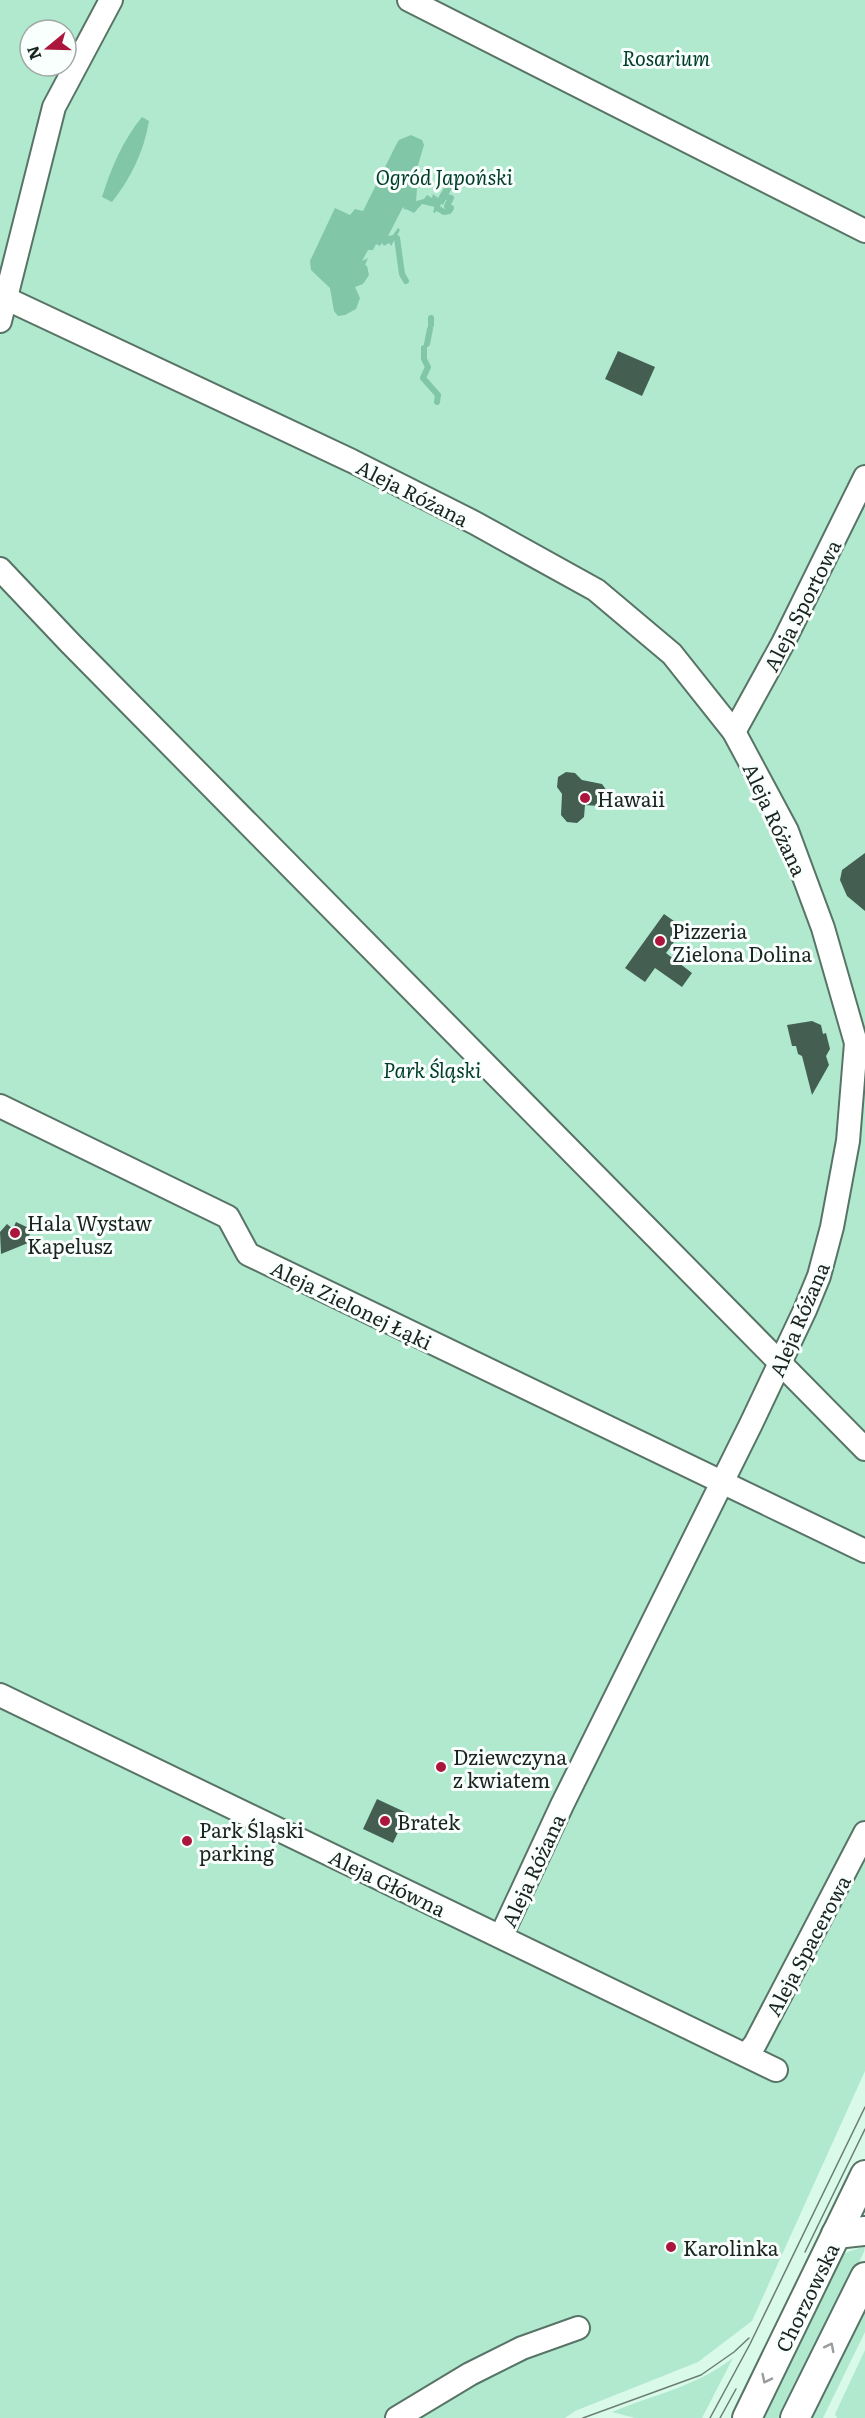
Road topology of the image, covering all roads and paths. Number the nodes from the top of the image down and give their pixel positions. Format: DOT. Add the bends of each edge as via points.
graph roads {
  1 [pos="111,0"];
  2 [pos="409,0"];
  3 [pos="865,231"];
  4 [pos="5,298"];
  5 [pos="0,321"];
  6 [pos="865,477"];
  7 [pos="0,569"];
  8 [pos="734,732"];
  9 [pos="0,1106"];
  10 [pos="780,1362"];
  11 [pos="865,1449"];
  12 [pos="722,1482"];
  13 [pos="865,1551"];
  14 [pos="0,1695"];
  15 [pos="865,1833"];
  16 [pos="501,1936"];
  17 [pos="746,2055"];
  18 [pos="776,2070"];
  19 [pos="865,2175"];
  20 [pos="865,2231"];
  21 [pos="836,2234"];
  22 [pos="865,2277"];
  23 [pos="578,2328"];
  24 [pos="397,2418"];
  25 [pos="747,2418"];
  26 [pos="795,2418"];
  1 -- 4 [label="street" via="54,107"];
  2 -- 3 [label="street"];
  4 -- 5 [label="street"];
  4 -- 8 [label="street, Aleja Różana" via="352,461 596,590 672,654"];
  6 -- 8 [label="street, Aleja Sportowa"];
  7 -- 10 [label="street"];
  8 -- 10 [label="street, Aleja Różana" via="787,831 823,928 856,1043 849,1141 832,1227 812,1293"];
  9 -- 12 [label="street, Aleja Zielonej Łąki" via="228,1217 248,1254"];
  10 -- 11 [label="street"];
  10 -- 12 [label="street, Aleja Różana"];
  12 -- 13 [label="street, Aleja Zielonej Łąki"];
  12 -- 16 [label="street, Aleja Różana"];
  14 -- 16 [label="street, Aleja Główna"];
  15 -- 17 [label="street, Aleja Spacerowa"];
  16 -- 17 [label="street, Aleja Główna"];
  17 -- 18 [label="street, Aleja Główna"];
  19 -- 21 [label="main road, Chorzowska"];
  20 -- 21 [label="main road"];
  21 -- 25 [label="main road, Chorzowska, one-way"];
  26 -- 22 [label="main road, one-way"];
  23 -- 24 [label="street" via="470,2374"];
}
